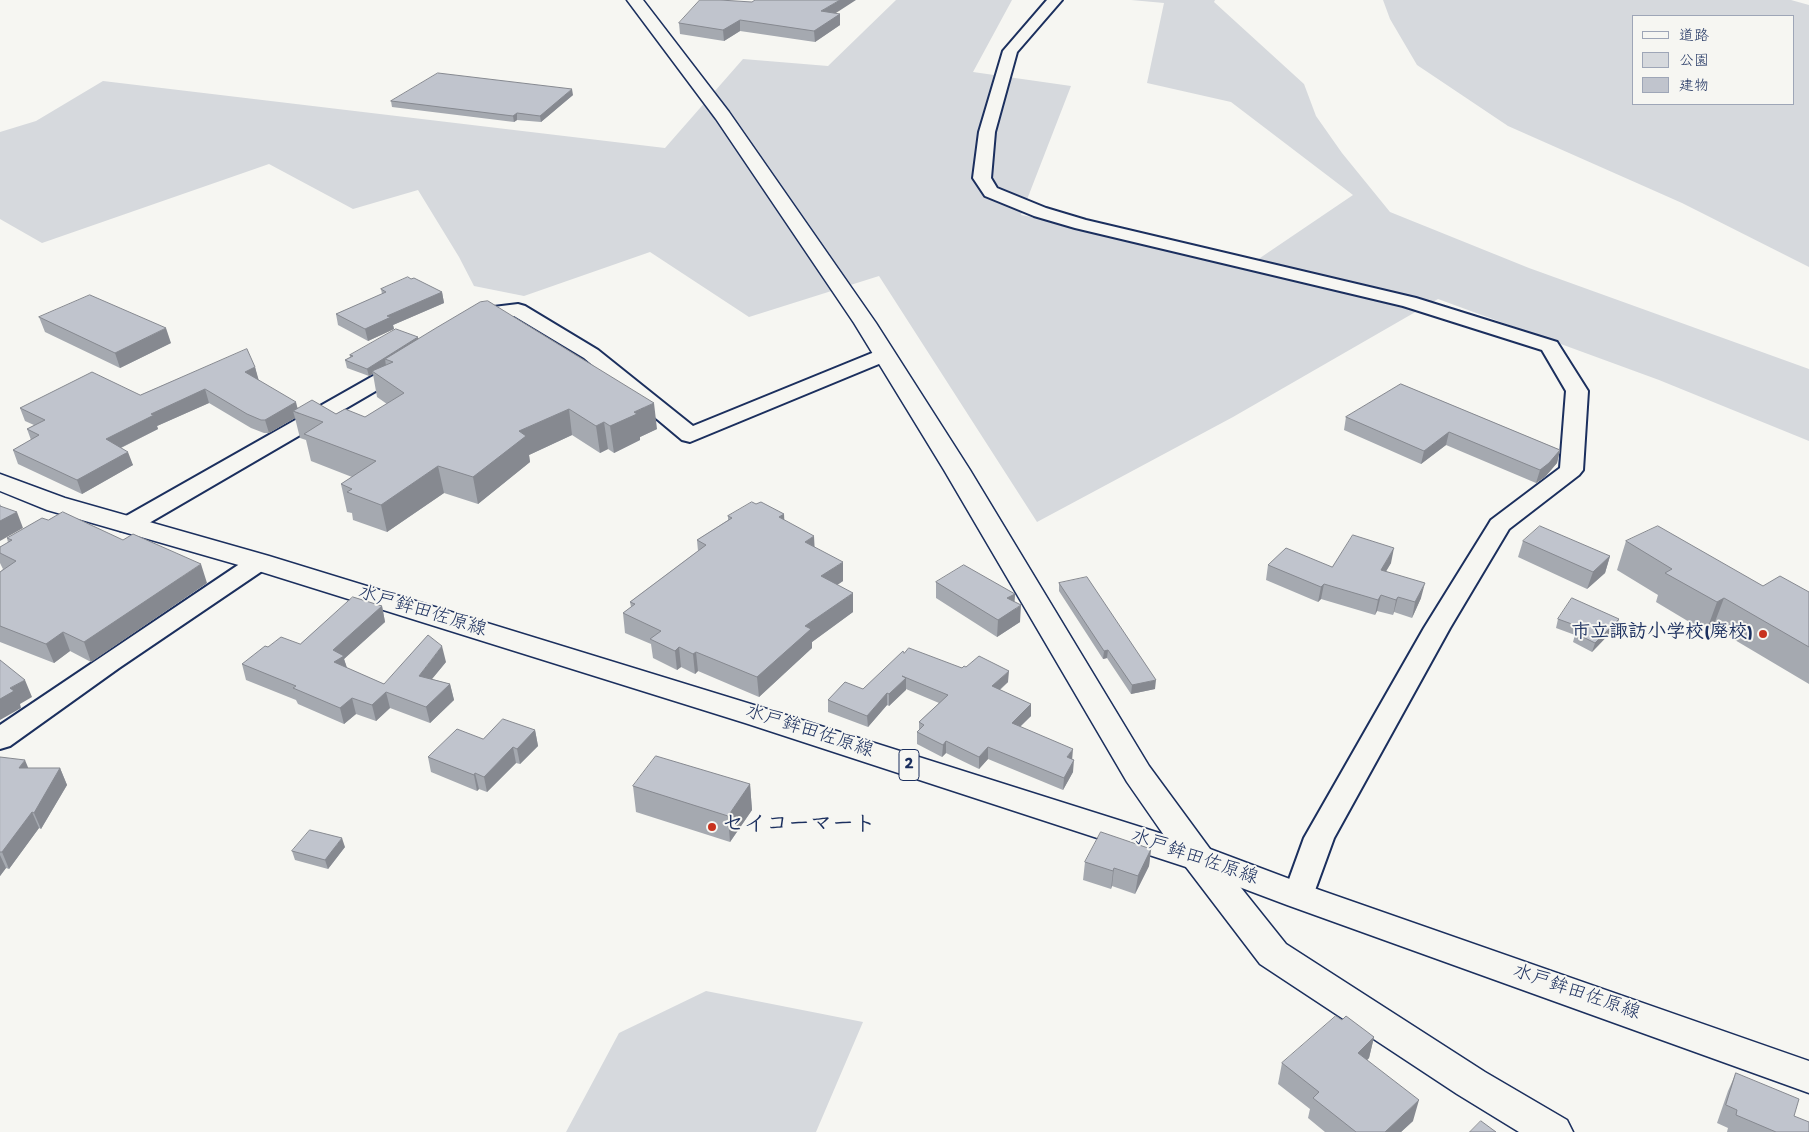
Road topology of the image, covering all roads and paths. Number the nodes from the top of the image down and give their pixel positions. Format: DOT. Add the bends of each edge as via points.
graph roads {
  1 [pos="635,0"];
  2 [pos="1055,0"];
  3 [pos="453,333"];
  4 [pos="423,354"];
  5 [pos="884,355"];
  6 [pos="0,482"];
  7 [pos="128,525"];
  8 [pos="259,562"];
  9 [pos="0,739"];
  10 [pos="1198,858"];
  11 [pos="1299,896"];
  12 [pos="1809,1077"];
  13 [pos="1553,1132"];
  1 -- 5 [label="street" via="723,116"];
  2 -- 11 [label="street" via="1010,51 987,132 982,178 991,192 1081,224 1409,302 1550,346 1577,391 1571,470 1500,525 1437,628 1319,838"];
  3 -- 5 [label="street" via="484,313 518,310 591,354 690,435"];
  4 -- 7 [label="street"];
  5 -- 10 [label="street" via="957,470 1138,774"];
  6 -- 7 [label="street, 水戸鉾田佐原線 / 2" via="56,504 64,517"];
  7 -- 8 [label="street, 水戸鉾田佐原線 / 2"];
  8 -- 9 [label="street"];
  8 -- 10 [label="street, 水戸鉾田佐原線 / 2" via="756,716"];
  10 -- 11 [label="street, 水戸鉾田佐原線 / 2"];
  10 -- 13 [label="street" via="1273,954"];
  11 -- 12 [label="street, 水戸鉾田佐原線 / 2"];
}
